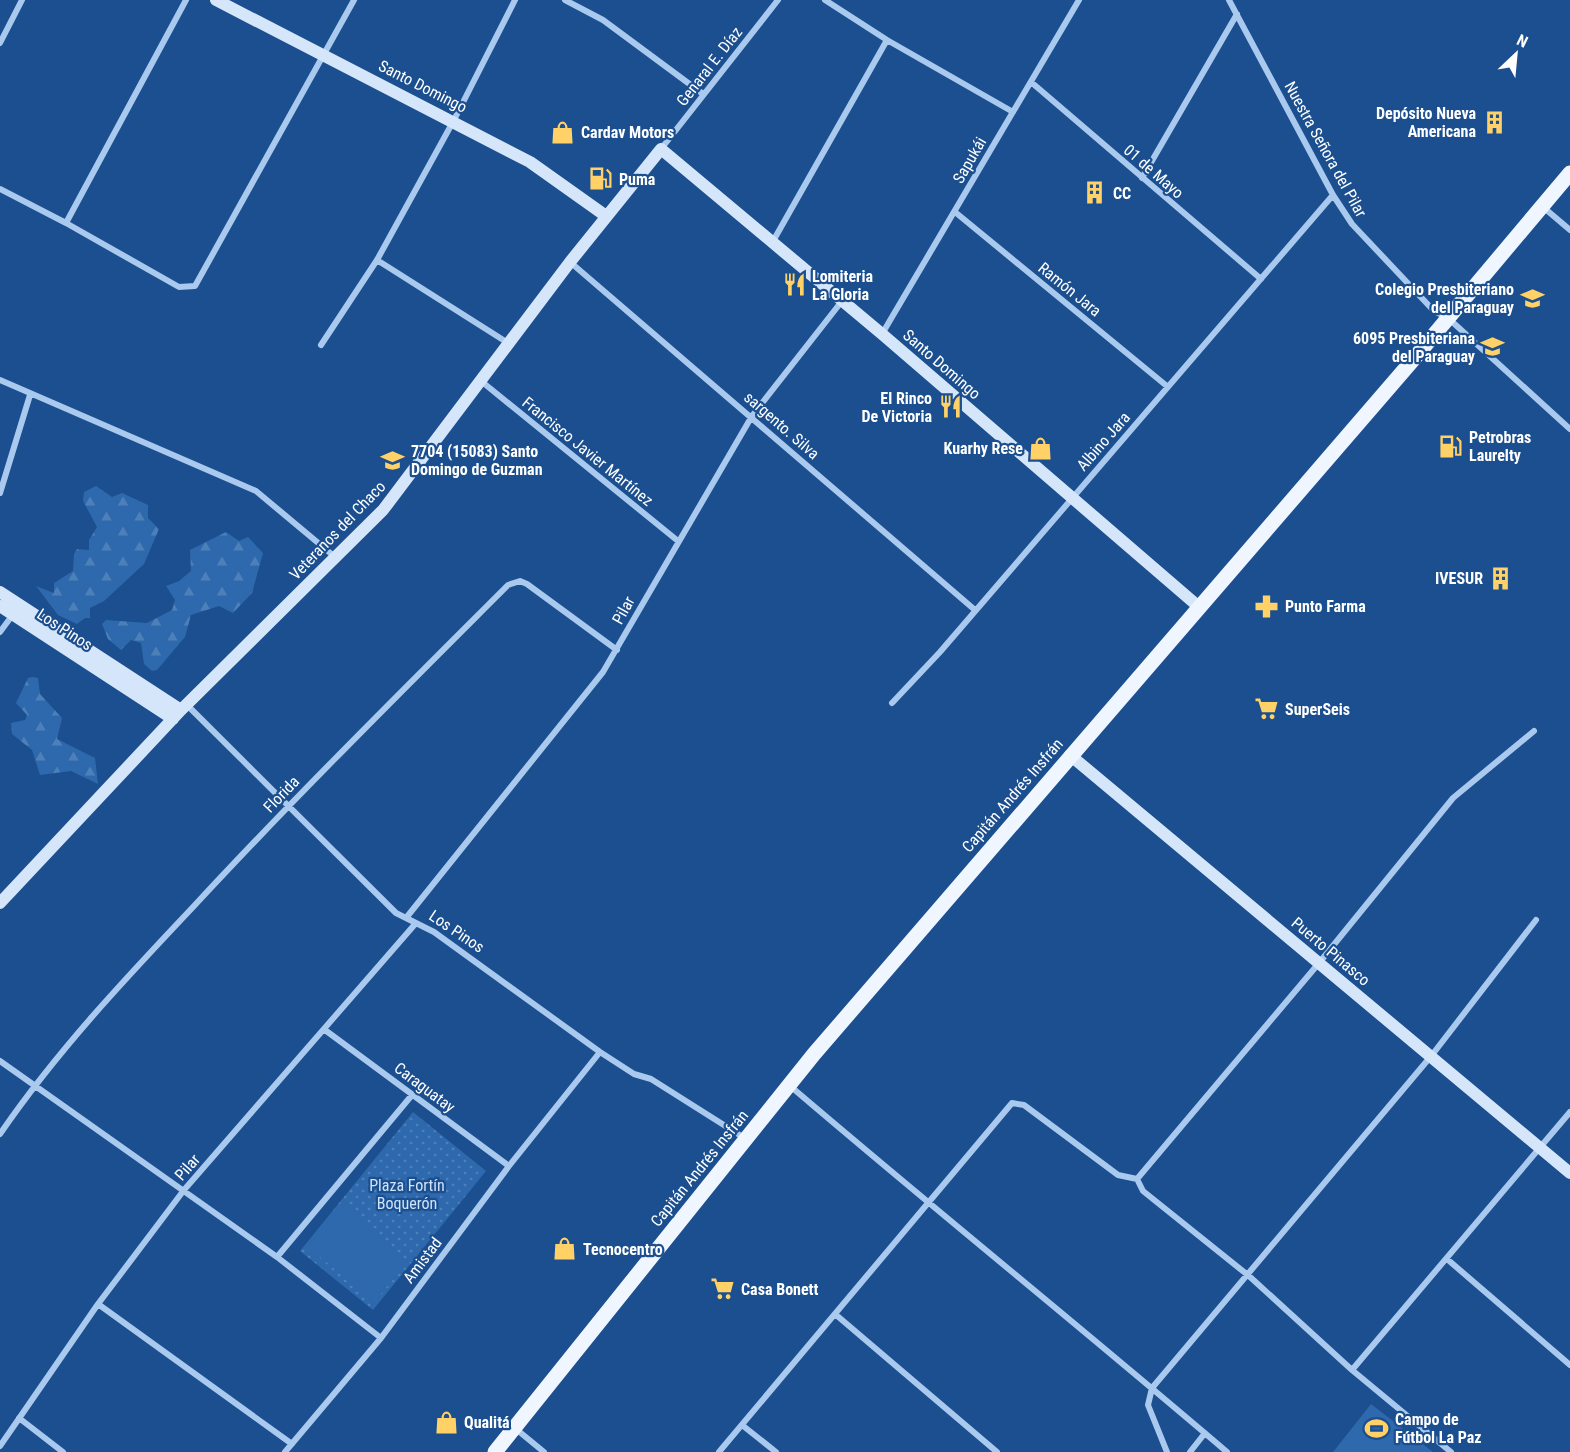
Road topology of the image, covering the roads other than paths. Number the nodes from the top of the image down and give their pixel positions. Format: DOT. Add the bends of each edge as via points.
graph roads {
  1 [pos="22,0"];
  2 [pos="186,0"];
  3 [pos="216,0"];
  4 [pos="354,0"];
  5 [pos="515,0"];
  6 [pos="565,0"];
  7 [pos="778,0"];
  8 [pos="825,0"];
  9 [pos="1079,0"];
  10 [pos="1229,0"];
  11 [pos="1237,14"];
  12 [pos="887,40"];
  13 [pos="0,43"];
  14 [pos="324,54"];
  15 [pos="1030,82"];
  16 [pos="703,94"];
  17 [pos="1013,112"];
  18 [pos="454,120"];
  19 [pos="661,149"];
  20 [pos="1570,173"];
  21 [pos="1143,178"];
  22 [pos="0,189"];
  23 [pos="1333,195"];
  24 [pos="1542,206"];
  25 [pos="955,212"];
  26 [pos="606,216"];
  27 [pos="66,223"];
  28 [pos="1570,230"];
  29 [pos="772,243"];
  30 [pos="377,260"];
  31 [pos="570,262"];
  32 [pos="1261,279"];
  33 [pos="842,300"];
  34 [pos="1448,318"];
  35 [pos="882,334"];
  36 [pos="509,344"];
  37 [pos="321,345"];
  38 [pos="0,380"];
  39 [pos="481,381"];
  40 [pos="1168,387"];
  41 [pos="30,395"];
  42 [pos="752,416"];
  43 [pos="1570,429"];
  44 [pos="0,493"];
  45 [pos="1071,499"];
  46 [pos="678,541"];
  47 [pos="336,558"];
  48 [pos="0,592"];
  49 [pos="0,606"];
  50 [pos="1199,607"];
  51 [pos="17,610"];
  52 [pos="975,610"];
  53 [pos="0,632"];
  54 [pos="616,650"];
  55 [pos="892,703"];
  56 [pos="180,711"];
  57 [pos="1534,731"];
  58 [pos="1070,755"];
  59 [pos="287,806"];
  60 [pos="0,903"];
  61 [pos="406,918"];
  62 [pos="1536,920"];
  63 [pos="416,923"];
  64 [pos="1319,963"];
  65 [pos="325,1030"];
  66 [pos="600,1052"];
  67 [pos="1432,1055"];
  68 [pos="0,1060"];
  69 [pos="34,1084"];
  70 [pos="788,1085"];
  71 [pos="412,1095"];
  72 [pos="1570,1112"];
  73 [pos="0,1134"];
  74 [pos="746,1139"];
  75 [pos="1539,1147"];
  76 [pos="509,1166"];
  77 [pos="1570,1173"];
  78 [pos="1137,1179"];
  79 [pos="183,1190"];
  80 [pos="928,1204"];
  81 [pos="278,1257"];
  82 [pos="1447,1259"];
  83 [pos="1249,1276"];
  84 [pos="99,1304"];
  85 [pos="835,1314"];
  86 [pos="381,1338"];
  87 [pos="1570,1365"];
  88 [pos="1352,1370"];
  89 [pos="1152,1388"];
  90 [pos="19,1418"];
  91 [pos="742,1425"];
  92 [pos="513,1426"];
  93 [pos="1205,1433"];
  94 [pos="292,1444"];
  95 [pos="0,1446"];
  96 [pos="63,1452"];
  97 [pos="285,1452"];
  98 [pos="495,1452"];
  99 [pos="544,1452"];
  100 [pos="719,1452"];
  101 [pos="776,1452"];
  102 [pos="997,1452"];
  103 [pos="1167,1452"];
  104 [pos="1190,1452"];
  105 [pos="1227,1452"];
  106 [pos="1451,1452"];
  1 -- 13 [label="street"];
  2 -- 27 [label="street"];
  3 -- 14 [label="street, Santo Domingo"];
  4 -- 14 [label="street"];
  5 -- 18 [label="street"];
  6 -- 16 [label="street" via="603,20"];
  7 -- 16 [label="street, Genaral E. Díaz"];
  8 -- 12 [label="street"];
  9 -- 15 [label="street, Sapukái"];
  10 -- 11 [label="street, Nuestra Señora del Pilar"];
  11 -- 21 [label="street"];
  11 -- 23 [label="street, Nuestra Señora del Pilar"];
  12 -- 17 [label="street"];
  12 -- 29 [label="street"];
  14 -- 18 [label="street, Santo Domingo"];
  14 -- 27 [label="street" via="195,286 179,287"];
  15 -- 17 [label="street, Sapukái"];
  15 -- 21 [label="street, 01 de Mayo"];
  16 -- 19 [label="street, Genaral E. Díaz"];
  17 -- 25 [label="street, Sapukái"];
  18 -- 26 [label="street, Santo Domingo" via="530,162"];
  18 -- 30 [label="street"];
  19 -- 26 [label="street, Veteranos del Chaco"];
  19 -- 29 [label="street, Santo Domingo"];
  20 -- 24 [label="main road, Capitán Andrés Insfrán"];
  21 -- 32 [label="street, 01 de Mayo"];
  22 -- 27 [label="street"];
  23 -- 32 [label="street, Albino Jara"];
  23 -- 34 [label="street, Nuestra Señora del Pilar" via="1352,224 1434,311"];
  24 -- 28 [label="street"];
  24 -- 34 [label="main road, Capitán Andrés Insfrán"];
  25 -- 35 [label="street, Sapukái"];
  25 -- 40 [label="street, Ramón Jara"];
  26 -- 31 [label="street, Veteranos del Chaco"];
  29 -- 33 [label="street, Santo Domingo"];
  30 -- 36 [label="street"];
  30 -- 37 [label="street"];
  31 -- 36 [label="street, Veteranos del Chaco"];
  31 -- 42 [label="street, sargento. Silva"];
  32 -- 40 [label="street, Albino Jara"];
  33 -- 35 [label="street, Santo Domingo"];
  33 -- 42 [label="street, Pilar"];
  34 -- 43 [label="street, Nuestra Señora del Pilar"];
  34 -- 50 [label="main road, Capitán Andrés Insfrán"];
  35 -- 45 [label="street, Santo Domingo"];
  36 -- 39 [label="street, Veteranos del Chaco"];
  38 -- 41 [label="street"];
  39 -- 46 [label="street, Francisco Javier Martínez"];
  39 -- 47 [label="street, Veteranos del Chaco" via="383,510"];
  40 -- 45 [label="street, Albino Jara"];
  41 -- 44 [label="street"];
  41 -- 47 [label="street" via="256,491"];
  42 -- 46 [label="street, Pilar"];
  42 -- 52 [label="street, sargento. Silva"];
  45 -- 50 [label="street, Santo Domingo"];
  45 -- 52 [label="street, Albino Jara"];
  46 -- 54 [label="street, Pilar"];
  47 -- 56 [label="street, Veteranos del Chaco"];
  48 -- 51 [label="street"];
  49 -- 51 [label="street, Los Pinos"];
  50 -- 58 [label="main road, Capitán Andrés Insfrán"];
  51 -- 53 [label="street"];
  51 -- 56 [label="street, Los Pinos"];
  52 -- 55 [label="street, Albino Jara"];
  54 -- 59 [label="street, Florida" via="527,584 514,582"];
  54 -- 61 [label="street, Pilar" via="603,672"];
  56 -- 59 [label="street, Los Pinos"];
  56 -- 60 [label="street, Veteranos del Chaco"];
  57 -- 64 [label="street" via="1453,798"];
  58 -- 64 [label="street, Puerto Pinasco"];
  58 -- 70 [label="main road, Capitán Andrés Insfrán"];
  59 -- 61 [label="street, Los Pinos" via="396,913"];
  59 -- 69 [label="street, Florida" via="123,981"];
  61 -- 63 [label="street, Los Pinos"];
  62 -- 67 [label="street"];
  63 -- 65 [label="street, Pilar"];
  63 -- 66 [label="street, Los Pinos"];
  64 -- 67 [label="street, Puerto Pinasco"];
  64 -- 78 [label="street"];
  65 -- 71 [label="street, Caraguatay"];
  65 -- 79 [label="street, Pilar"];
  66 -- 74 [label="street, Los Pinos"];
  66 -- 76 [label="street, Amistad"];
  67 -- 75 [label="street, Puerto Pinasco"];
  67 -- 83 [label="street"];
  68 -- 69 [label="street"];
  69 -- 73 [label="street, Florida"];
  69 -- 79 [label="street"];
  70 -- 74 [label="main road, Capitán Andrés Insfrán"];
  70 -- 80 [label="street"];
  71 -- 76 [label="street, Caraguatay"];
  71 -- 81 [label="street"];
  72 -- 75 [label="street"];
  74 -- 92 [label="main road, Capitán Andrés Insfrán"];
  75 -- 77 [label="street, Puerto Pinasco"];
  75 -- 82 [label="street"];
  76 -- 86 [label="street, Amistad"];
  78 -- 80 [label="street" via="1118,1175 1015,1102"];
  78 -- 83 [label="street" via="1143,1191"];
  79 -- 81 [label="street"];
  79 -- 84 [label="street, Pilar"];
  80 -- 85 [label="street"];
  80 -- 89 [label="street"];
  81 -- 86 [label="street"];
  82 -- 87 [label="street"];
  82 -- 88 [label="street"];
  83 -- 88 [label="street"];
  83 -- 89 [label="street"];
  84 -- 90 [label="street, Pilar"];
  84 -- 94 [label="street"];
  85 -- 91 [label="street"];
  85 -- 102 [label="street"];
  86 -- 94 [label="street, Amistad"];
  88 -- 106 [label="street"];
  89 -- 93 [label="street"];
  89 -- 103 [label="street" via="1148,1405"];
  90 -- 95 [label="street, Pilar"];
  90 -- 96 [label="street"];
  91 -- 100 [label="street"];
  91 -- 101 [label="street"];
  92 -- 98 [label="main road, Capitán Andrés Insfrán"];
  92 -- 99 [label="street"];
  93 -- 104 [label="street"];
  93 -- 105 [label="street"];
  94 -- 97 [label="street, Amistad"];
}
